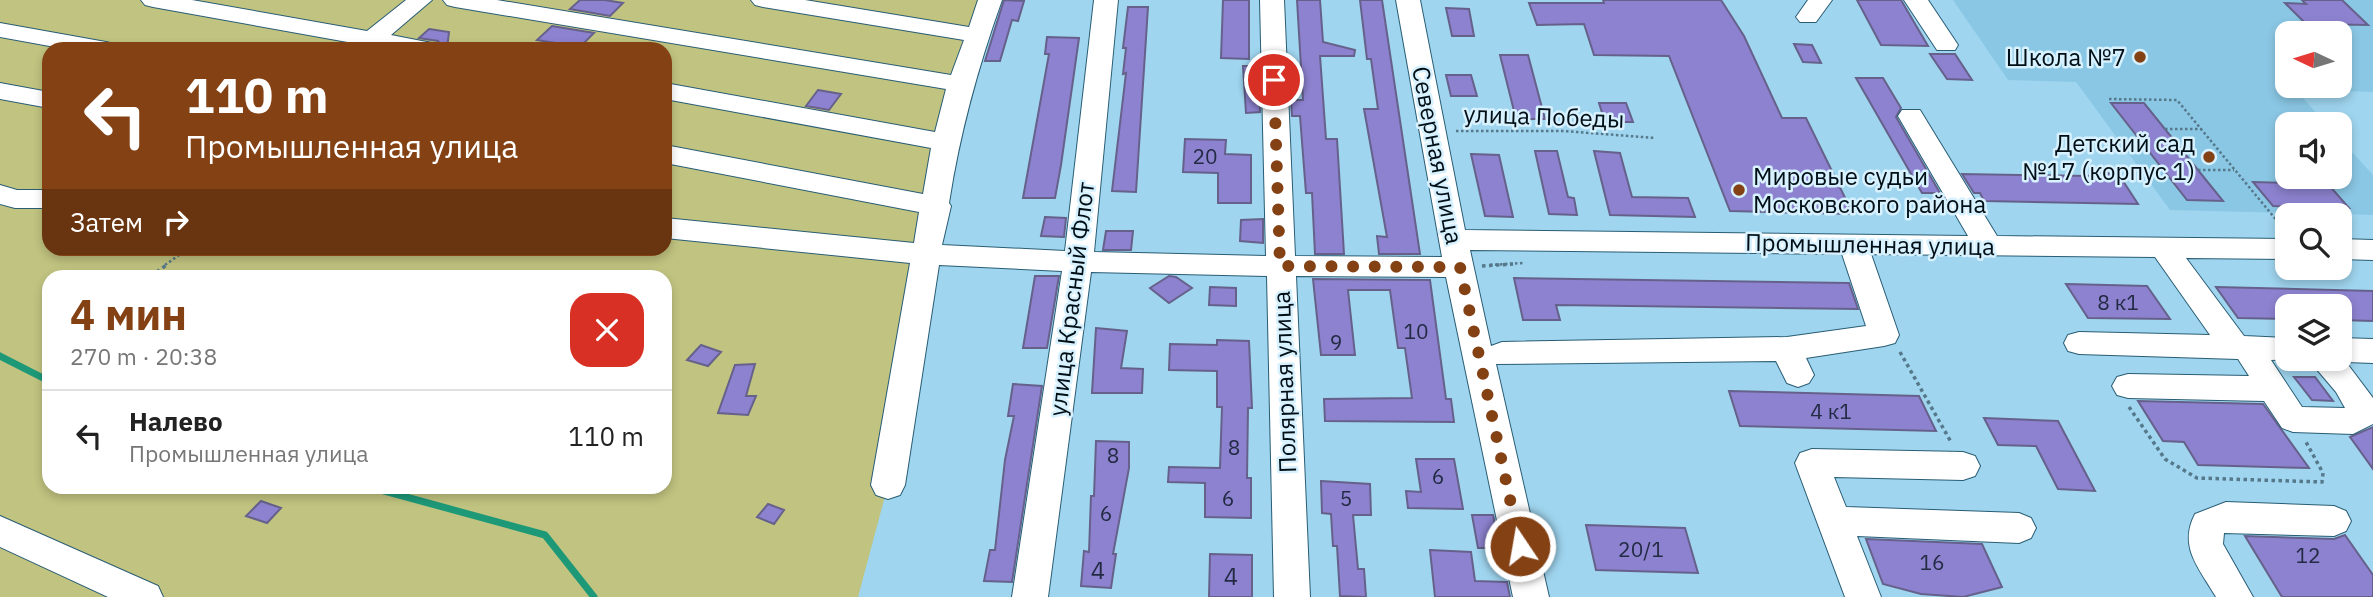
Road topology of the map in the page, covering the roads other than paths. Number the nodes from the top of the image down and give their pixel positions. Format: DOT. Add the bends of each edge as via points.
graph roads {
  1 [pos="153,0"];
  2 [pos="420,0"];
  3 [pos="455,0"];
  4 [pos="764,0"];
  5 [pos="990,0"];
  6 [pos="1106,0"];
  7 [pos="1272,0"];
  8 [pos="1408,0"];
  9 [pos="1916,0"];
  10 [pos="0,30"];
  11 [pos="976,34"];
  12 [pos="67,42"];
  13 [pos="356,42"];
  14 [pos="368,42"];
  15 [pos="1947,45"];
  16 [pos="960,84"];
  17 [pos="0,91"];
  18 [pos="672,93"];
  19 [pos="42,99"];
  20 [pos="1911,116"];
  21 [pos="945,142"];
  22 [pos="672,155"];
  23 [pos="0,194"];
  24 [pos="42,199"];
  25 [pos="937,206"];
  26 [pos="672,229"];
  27 [pos="2275,242"];
  28 [pos="1853,243"];
  29 [pos="1988,245"];
  30 [pos="2163,247"];
  31 [pos="2352,249"];
  32 [pos="2373,250"];
  33 [pos="1457,253"];
  34 [pos="928,255"];
  35 [pos="1078,264"];
  36 [pos="1280,266"];
  37 [pos="2078,344"];
  38 [pos="2241,348"];
  39 [pos="2275,349"];
  40 [pos="2352,350"];
  41 [pos="2373,351"];
  42 [pos="1503,354"];
  43 [pos="2335,371"];
  44 [pos="2128,386"];
  45 [pos="2274,389"];
  46 [pos="1963,466"];
  47 [pos="888,485"];
  48 [pos="1836,521"];
  49 [pos="2334,521"];
  50 [pos="2019,528"];
  51 [pos="0,531"];
  52 [pos="145,597"];
  53 [pos="1030,597"];
  54 [pos="1292,597"];
  55 [pos="1531,597"];
  56 [pos="1863,597"];
  57 [pos="2235,597"];
  1 -- 13 [label="street"];
  2 -- 14 [label="street"];
  3 -- 16 [label="street"];
  4 -- 11 [label="street"];
  5 -- 11 [label="street"];
  6 -- 35 [label="street, улица Красный Флот"];
  7 -- 36 [label="street, Полярная улица"];
  8 -- 33 [label="street, Северная улица"];
  9 -- 15 [label="street"];
  10 -- 12 [label="street"];
  11 -- 16 [label="street"];
  16 -- 21 [label="street"];
  17 -- 19 [label="street"];
  18 -- 21 [label="street"];
  20 -- 29 [label="street"];
  21 -- 25 [label="street"];
  22 -- 25 [label="street"];
  23 -- 24 [label="street"];
  25 -- 34 [label="street"];
  26 -- 34 [label="street, Промышленная улица"];
  27 -- 30 [label="street, Промышленная улица"];
  28 -- 29 [label="street, Промышленная улица"];
  28 -- 33 [label="street, Промышленная улица"];
  28 -- 42 [label="street" via="1884,335 1792,362"];
  29 -- 30 [label="street, Промышленная улица"];
  30 -- 38 [label="street"];
  31 -- 32 [label="street"];
  33 -- 36 [label="street, Промышленная улица"];
  33 -- 55 [label="street, Северная улица"];
  34 -- 35 [label="street, Промышленная улица"];
  34 -- 47 [label="street"];
  35 -- 36 [label="street, Промышленная улица"];
  35 -- 53 [label="street, улица Красный Флот"];
  36 -- 54 [label="street, Полярная улица"];
  37 -- 38 [label="street"];
  38 -- 39 [label="street"];
  38 -- 45 [label="street"];
  40 -- 41 [label="street"];
  43 -- 45 [label="street" via="2361,402 2363,414 2353,421 2293,419"];
  44 -- 45 [label="street"];
  46 -- 48 [label="street" via="1812,463"];
  48 -- 50 [label="street"];
  48 -- 56 [label="street"];
  49 -- 57 [label="street" via="2226,517 2207,524 2205,546"];
  51 -- 52 [label="street"];
}
